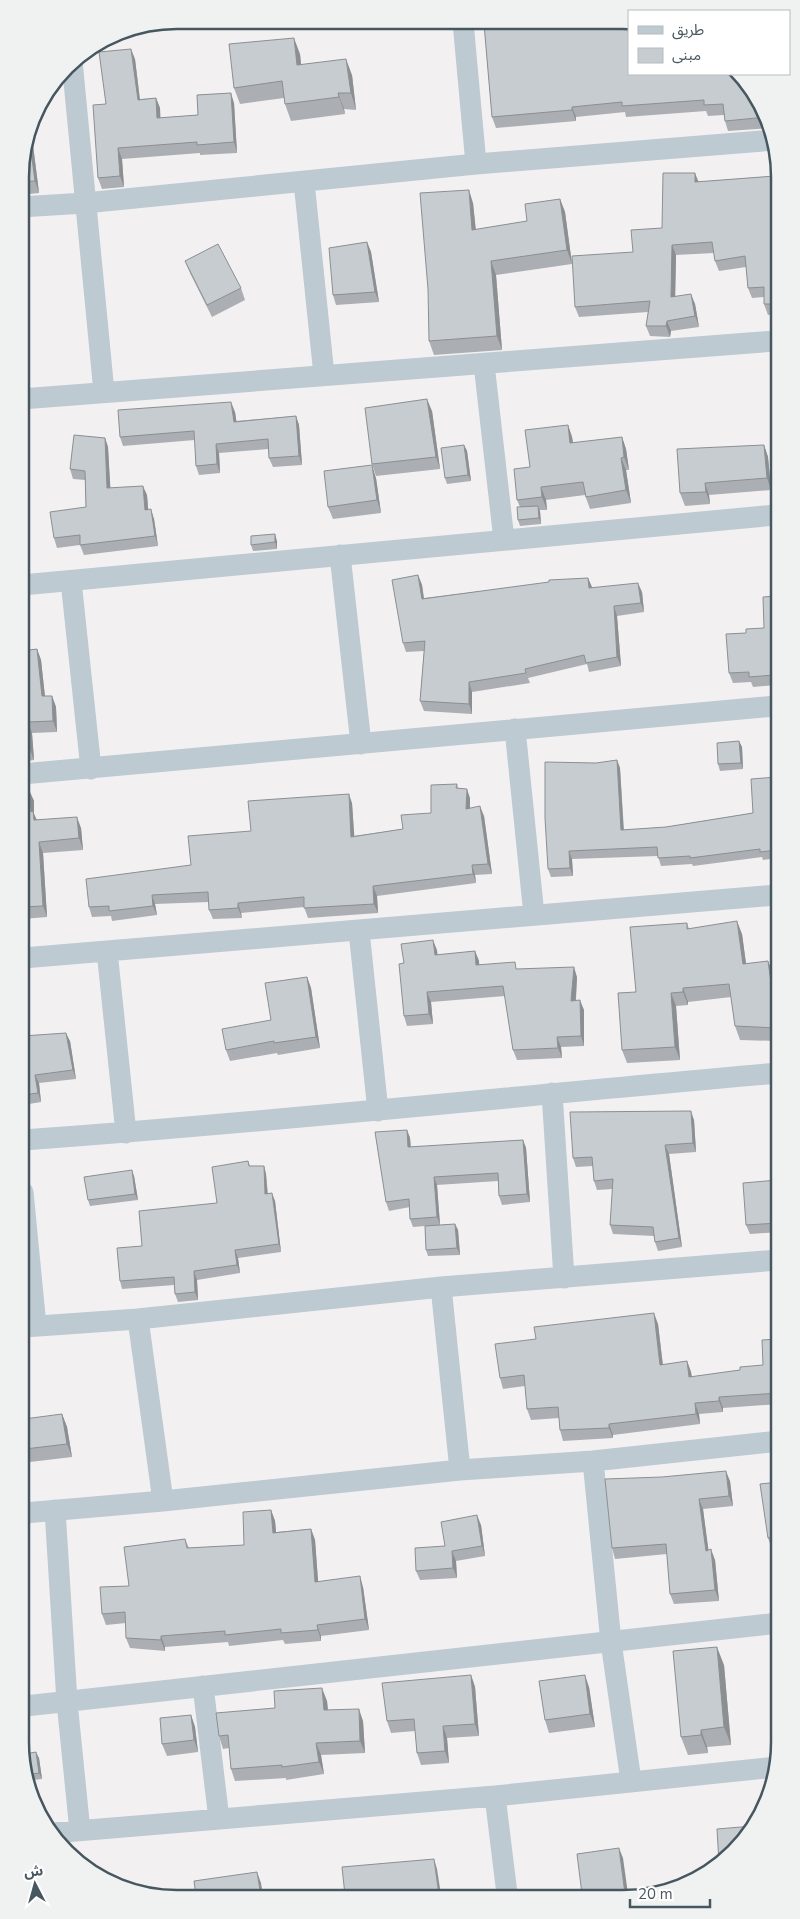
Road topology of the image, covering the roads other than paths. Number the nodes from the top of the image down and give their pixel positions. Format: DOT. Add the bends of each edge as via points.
graph roads {
  1 [pos="464,29"];
  2 [pos="73,71"];
  3 [pos="766,141"];
  4 [pos="476,164"];
  5 [pos="304,182"];
  6 [pos="85,203"];
  7 [pos="29,206"];
  8 [pos="771,341"];
  9 [pos="484,364"];
  10 [pos="324,376"];
  11 [pos="104,392"];
  12 [pos="29,398"];
  13 [pos="771,515"];
  14 [pos="504,540"];
  15 [pos="340,555"];
  16 [pos="71,581"];
  17 [pos="29,584"];
  18 [pos="771,706"];
  19 [pos="515,729"];
  20 [pos="361,744"];
  21 [pos="91,768"];
  22 [pos="29,773"];
  23 [pos="771,895"];
  24 [pos="534,915"];
  25 [pos="359,931"];
  26 [pos="107,951"];
  27 [pos="29,958"];
  28 [pos="771,1075"];
  29 [pos="552,1093"];
  30 [pos="378,1111"];
  31 [pos="126,1133"];
  32 [pos="29,1140"];
  33 [pos="771,1261"];
  34 [pos="564,1278"];
  35 [pos="440,1287"];
  36 [pos="29,1304"];
  37 [pos="138,1319"];
  38 [pos="30,1326"];
  39 [pos="771,1442"];
  40 [pos="593,1460"];
  41 [pos="460,1470"];
  42 [pos="162,1501"];
  43 [pos="55,1510"];
  44 [pos="29,1513"];
  45 [pos="771,1624"];
  46 [pos="611,1642"];
  47 [pos="203,1686"];
  48 [pos="67,1702"];
  49 [pos="29,1706"];
  50 [pos="769,1768"];
  51 [pos="631,1781"];
  52 [pos="495,1796"];
  53 [pos="219,1819"];
  54 [pos="80,1831"];
  55 [pos="61,1833"];
  56 [pos="507,1890"];
  1 -- 4 [label="street"];
  2 -- 6 [label="street"];
  3 -- 4 [label="street"];
  4 -- 5 [label="street"];
  5 -- 6 [label="street"];
  5 -- 10 [label="street"];
  6 -- 7 [label="street"];
  6 -- 11 [label="street"];
  8 -- 9 [label="street"];
  9 -- 10 [label="street"];
  9 -- 14 [label="street"];
  10 -- 11 [label="street"];
  11 -- 12 [label="street"];
  13 -- 14 [label="street"];
  14 -- 15 [label="street"];
  15 -- 16 [label="street"];
  15 -- 20 [label="street"];
  16 -- 17 [label="street"];
  16 -- 21 [label="street"];
  18 -- 19 [label="street"];
  19 -- 20 [label="street"];
  19 -- 24 [label="street"];
  20 -- 21 [label="street"];
  21 -- 22 [label="street"];
  23 -- 24 [label="street"];
  24 -- 25 [label="street"];
  25 -- 26 [label="street"];
  25 -- 30 [label="street"];
  26 -- 27 [label="street"];
  26 -- 31 [label="street"];
  28 -- 29 [label="street"];
  29 -- 30 [label="street"];
  29 -- 34 [label="street"];
  30 -- 31 [label="street"];
  31 -- 32 [label="street"];
  33 -- 34 [label="street"];
  34 -- 35 [label="street"];
  35 -- 37 [label="street"];
  35 -- 41 [label="street"];
  36 -- 38 [label="street"];
  37 -- 38 [label="street"];
  37 -- 42 [label="street"];
  39 -- 40 [label="street"];
  40 -- 41 [label="street"];
  40 -- 46 [label="street"];
  41 -- 42 [label="street"];
  42 -- 43 [label="street"];
  43 -- 44 [label="street"];
  43 -- 48 [label="street"];
  45 -- 46 [label="street"];
  46 -- 47 [label="street"];
  46 -- 51 [label="street"];
  47 -- 48 [label="street"];
  47 -- 53 [label="street"];
  48 -- 49 [label="street"];
  48 -- 54 [label="street"];
  50 -- 51 [label="street"];
  51 -- 52 [label="street"];
  52 -- 53 [label="street"];
  52 -- 56 [label="street"];
  53 -- 54 [label="street"];
  54 -- 55 [label="street"];
}
